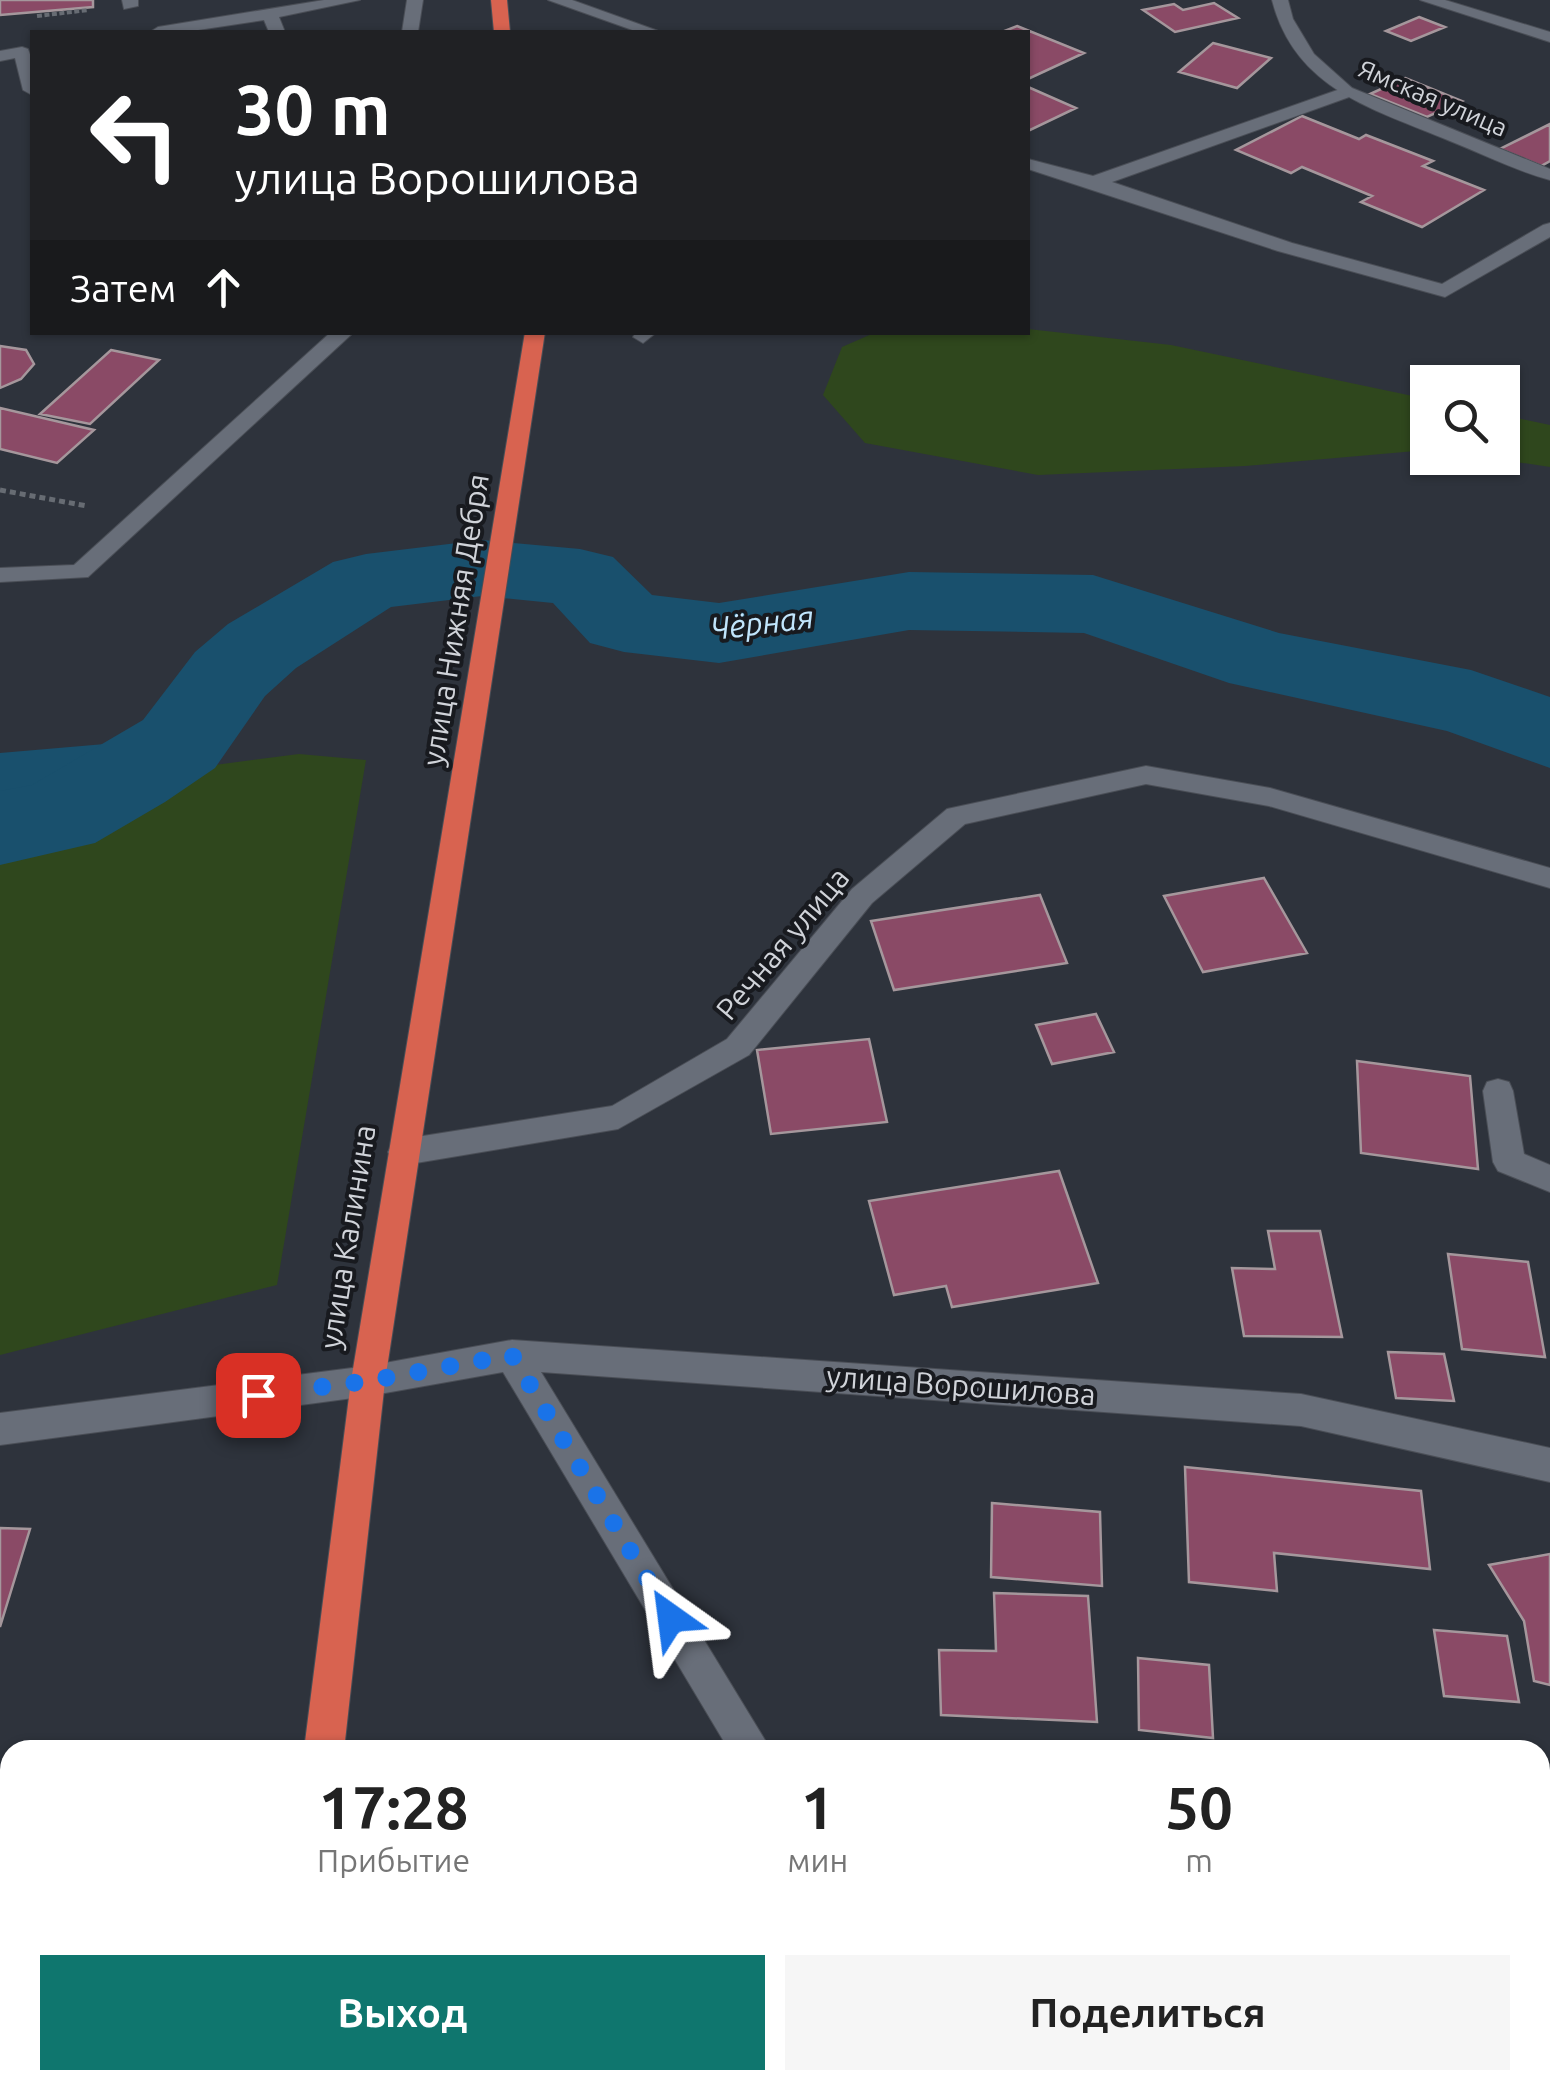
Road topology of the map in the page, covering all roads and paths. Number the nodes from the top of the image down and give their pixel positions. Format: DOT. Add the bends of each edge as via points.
graph roads {
  1 [pos="352,0"];
  2 [pos="415,0"];
  3 [pos="499,0"];
  4 [pos="556,0"];
  5 [pos="1280,0"];
  6 [pos="1428,0"];
  7 [pos="130,3"];
  8 [pos="578,5"];
  9 [pos="270,14"];
  10 [pos="37,16"];
  11 [pos="170,30"];
  12 [pos="276,30"];
  13 [pos="410,30"];
  14 [pos="502,30"];
  15 [pos="587,30"];
  16 [pos="647,30"];
  17 [pos="1550,37"];
  18 [pos="0,56"];
  19 [pos="30,82"];
  20 [pos="1346,92"];
  21 [pos="1030,165"];
  22 [pos="1550,175"];
  23 [pos="1094,182"];
  24 [pos="1550,229"];
  25 [pos="341,335"];
  26 [pos="536,335"];
  27 [pos="0,490"];
  28 [pos="139,516"];
  29 [pos="0,575"];
  30 [pos="1550,878"];
  31 [pos="441,917"];
  32 [pos="1498,1091"];
  33 [pos="404,1152"];
  34 [pos="1550,1179"];
  35 [pos="512,1355"];
  36 [pos="368,1381"];
  37 [pos="0,1428"];
  38 [pos="1550,1465"];
  39 [pos="325,1740"];
  40 [pos="745,1740"];
  1 -- 9 [label="street"];
  2 -- 13 [label="street"];
  3 -- 14 [label="highway"];
  4 -- 8 [label="street"];
  5 -- 20 [label="street, Ямская улица" via="1307,57"];
  6 -- 17 [label="street"];
  7 -- 10 [label="path"];
  8 -- 15 [label="street"];
  8 -- 16 [label="street"];
  9 -- 11 [label="street"];
  9 -- 12 [label="street"];
  18 -- 19 [label="street" via="22,52"];
  20 -- 22 [label="street, Ямская улица"];
  20 -- 23 [label="street"];
  21 -- 23 [label="street"];
  23 -- 24 [label="street" via="1286,247 1445,291"];
  25 -- 28 [label="street"];
  26 -- 31 [label="highway, улица Нижняя Дебря"];
  27 -- 28 [label="path"];
  28 -- 29 [label="street" via="80,572"];
  30 -- 33 [label="street, Речная улица" via="1270,796 1146,775 957,816 862,896 738,1048 618,1117"];
  31 -- 33 [label="highway, улица Калинина"];
  32 -- 34 [label="street" via="1509,1162"];
  33 -- 36 [label="highway, улица Калинина"];
  35 -- 36 [label="street, улица Ворошилова"];
  35 -- 38 [label="street, улица Ворошилова" via="1301,1410"];
  35 -- 40 [label="street"];
  36 -- 37 [label="street, улица Ворошилова"];
  36 -- 39 [label="highway, улица Калинина"];
}
